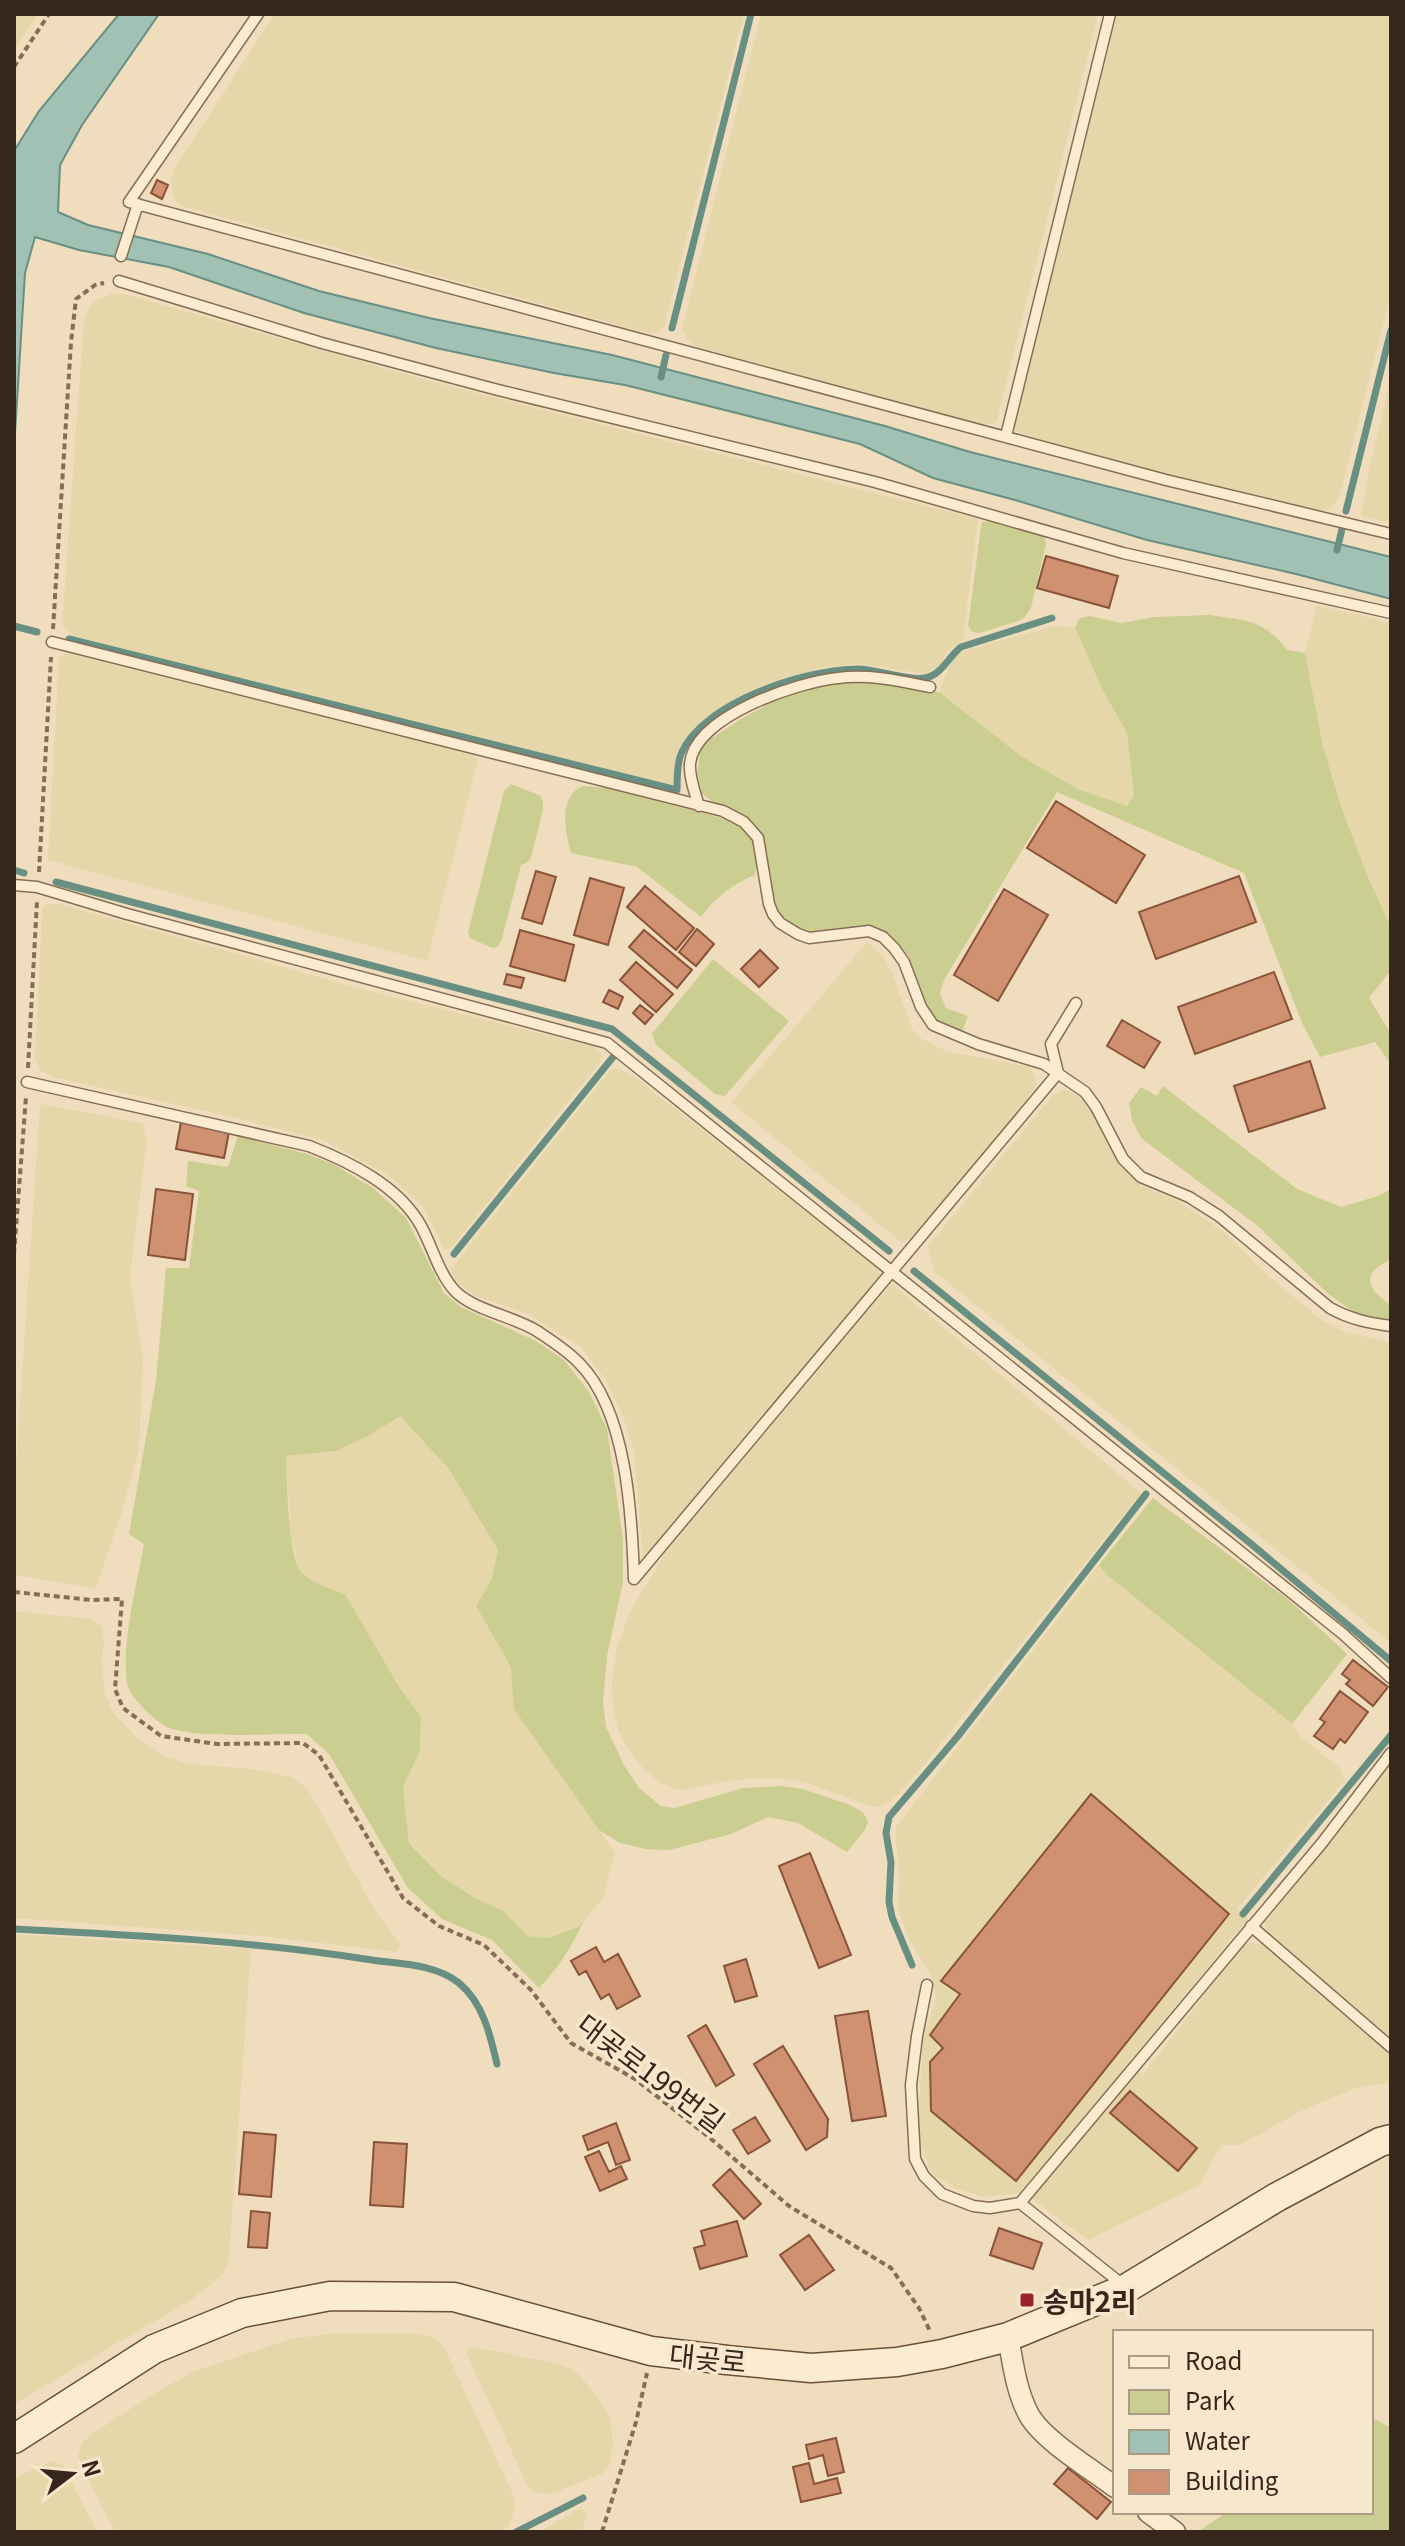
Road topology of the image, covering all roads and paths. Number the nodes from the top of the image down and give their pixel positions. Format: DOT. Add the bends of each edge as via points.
graph roads {
  1 [pos="49,14"];
  2 [pos="258,14"];
  3 [pos="1110,14"];
  4 [pos="14,67"];
  5 [pos="138,204"];
  6 [pos="121,256"];
  7 [pos="119,281"];
  8 [pos="1006,436"];
  9 [pos="1391,534"];
  10 [pos="1391,613"];
  11 [pos="52,642"];
  12 [pos="930,687"];
  13 [pos="699,806"];
  14 [pos="14,885"];
  15 [pos="37,887"];
  16 [pos="1076,1003"];
  17 [pos="1058,1073"];
  18 [pos="27,1082"];
  19 [pos="14,1254"];
  20 [pos="892,1271"];
  21 [pos="1391,1326"];
  22 [pos="14,1592"];
  23 [pos="1391,1678"];
  24 [pos="1391,1753"];
  25 [pos="1251,1926"];
  26 [pos="927,1985"];
  27 [pos="1391,2047"];
  28 [pos="1391,2139"];
  29 [pos="1020,2203"];
  30 [pos="1127,2288"];
  31 [pos="1008,2337"];
  32 [pos="651,2351"];
  33 [pos="942,2354"];
  34 [pos="14,2439"];
  35 [pos="1113,2485"];
  36 [pos="1151,2514"];
  37 [pos="602,2532"];
  38 [pos="1175,2532"];
  1 -- 4 [label="path"];
  2 -- 5 [label="lane" via="129,202"];
  3 -- 8 [label="lane"];
  5 -- 6 [label="lane"];
  5 -- 8 [label="lane"];
  7 -- 10 [label="lane" via="322,343 875,482 1123,553"];
  7 -- 11 [label="path" via="95,285 76,299"];
  8 -- 9 [label="lane"];
  11 -- 13 [label="lane"];
  11 -- 15 [label="path"];
  12 -- 13 [label="lane" via="880,677 838,678 752,704 719,723 697,744 690,762"];
  13 -- 17 [label="lane" via="723,811 753,830 769,904 780,923 809,938 869,931 883,937 904,962 933,1025"];
  14 -- 15 [label="lane"];
  15 -- 18 [label="path"];
  15 -- 20 [label="lane" via="607,1043"];
  16 -- 17 [label="lane" via="1051,1044"];
  17 -- 20 [label="lane"];
  17 -- 21 [label="lane" via="1085,1092 1123,1159 1141,1177 1219,1216 1330,1308 1346,1317"];
  18 -- 19 [label="path"];
  18 -- 20 [label="lane" via="309,1146 390,1190 420,1224 453,1290 565,1350 597,1388 611,1416 628,1492 634,1579"];
  20 -- 23 [label="lane"];
  22 -- 33 [label="path, 대곶로199번길" via="122,1599 115,1689 123,1708 161,1736 217,1744 303,1743 319,1755 403,1898 439,1926 484,1945 531,1990 571,2043 635,2079 789,2206 891,2268"];
  24 -- 25 [label="lane"];
  25 -- 27 [label="lane"];
  25 -- 29 [label="lane"];
  26 -- 29 [label="lane" via="911,2085 915,2159 942,2194 990,2208"];
  28 -- 30 [label="street, 대곶로" via="1277,2197"];
  29 -- 30 [label="lane"];
  30 -- 31 [label="street, 대곶로"];
  31 -- 33 [label="street, 대곶로"];
  31 -- 35 [label="street" via="1021,2396 1035,2424"];
  32 -- 33 [label="street, 대곶로" via="811,2368"];
  32 -- 34 [label="street, 대곶로" via="454,2297 330,2296 242,2313 154,2349"];
  32 -- 37 [label="path" via="636,2422"];
  36 -- 38 [label="street"];
}
